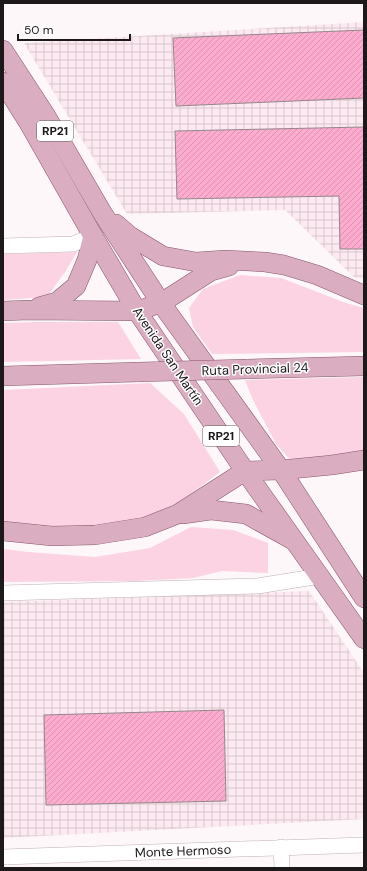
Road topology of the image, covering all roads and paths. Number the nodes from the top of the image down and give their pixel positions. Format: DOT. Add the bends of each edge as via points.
graph roads {
  1 [pos="3,50"];
  2 [pos="3,82"];
  3 [pos="103,214"];
  4 [pos="93,236"];
  5 [pos="3,246"];
  6 [pos="264,262"];
  7 [pos="364,295"];
  8 [pos="161,303"];
  9 [pos="28,310"];
  10 [pos="3,311"];
  11 [pos="137,311"];
  12 [pos="364,366"];
  13 [pos="3,376"];
  14 [pos="364,460"];
  15 [pos="281,470"];
  16 [pos="245,471"];
  17 [pos="178,514"];
  18 [pos="3,531"];
  19 [pos="296,542"];
  20 [pos="320,576"];
  21 [pos="3,593"];
  22 [pos="364,598"];
  23 [pos="364,639"];
  24 [pos="364,845"];
  25 [pos="281,848"];
  26 [pos="5,861"];
  27 [pos="282,868"];
  1 -- 3 [label="main road, Avenida San Martín / RP21" via="46,116"];
  2 -- 4 [label="main road, Avenida San Martín / RP21"];
  3 -- 6 [label="main road" via="130,236 163,256 196,262"];
  3 -- 8 [label="main road, Avenida San Martín / RP21"];
  4 -- 5 [label="street" via="73,244"];
  4 -- 9 [label="main road" via="87,260 76,286 57,302"];
  4 -- 11 [label="main road, Avenida San Martín / RP21"];
  6 -- 7 [label="main road" via="317,275"];
  6 -- 8 [label="main road" via="230,265 211,271"];
  8 -- 11 [label="main road"];
  8 -- 15 [label="main road, Avenida San Martín / RP21"];
  9 -- 10 [label="main road"];
  9 -- 11 [label="main road"];
  11 -- 16 [label="main road, Avenida San Martín / RP21"];
  12 -- 13 [label="main road, Ruta Provincial 24, bridge"];
  14 -- 15 [label="main road" via="332,466"];
  15 -- 16 [label="main road"];
  15 -- 22 [label="main road, Avenida San Martín / RP21"];
  16 -- 17 [label="main road"];
  16 -- 19 [label="main road, Avenida San Martín / RP21"];
  17 -- 18 [label="main road" via="145,527 95,535 52,536"];
  17 -- 19 [label="main road" via="211,510 246,514"];
  19 -- 20 [label="main road, Avenida San Martín / RP21"];
  20 -- 21 [label="street" via="258,586"];
  20 -- 23 [label="main road, Avenida San Martín / RP21"];
  24 -- 25 [label="street, Monte Hermoso"];
  25 -- 26 [label="street, Monte Hermoso"];
  25 -- 27 [label="street"];
}
